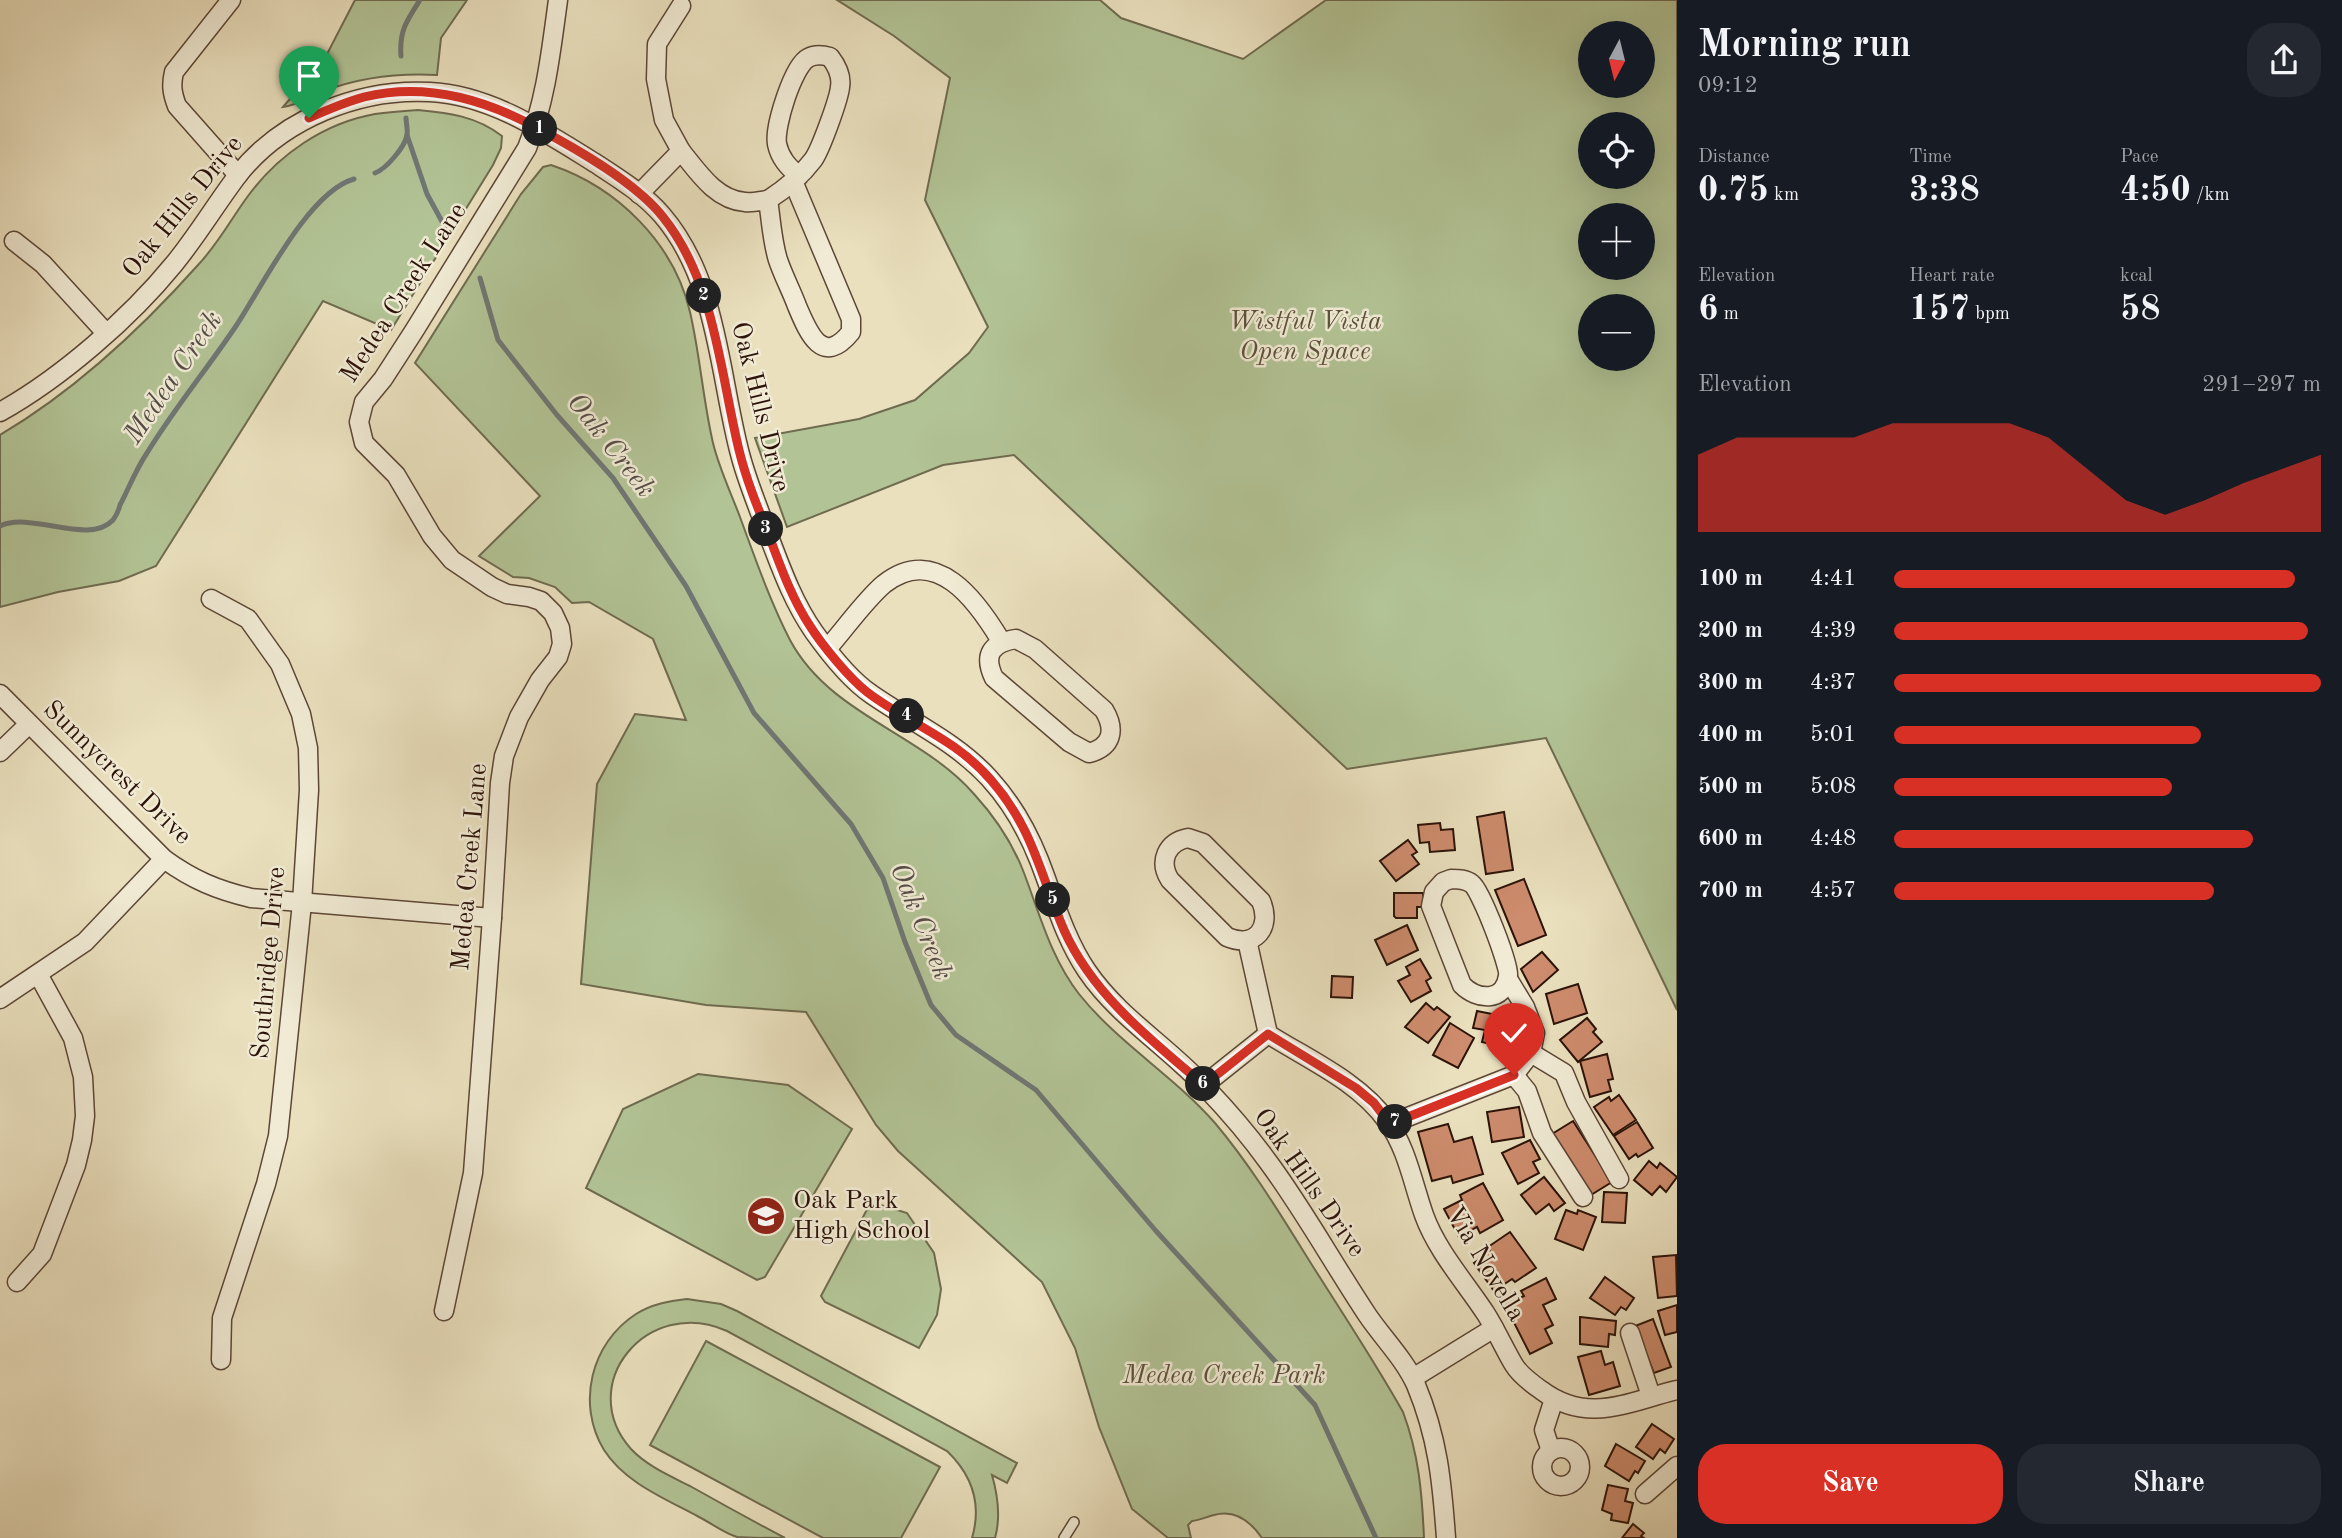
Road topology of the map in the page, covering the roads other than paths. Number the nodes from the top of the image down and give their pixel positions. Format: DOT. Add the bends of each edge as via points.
graph roads {
  1 [pos="231,0"];
  2 [pos="558,0"];
  3 [pos="681,6"];
  4 [pos="535,127"];
  5 [pos="681,151"];
  6 [pos="238,175"];
  7 [pos="796,178"];
  8 [pos="639,194"];
  9 [pos="768,200"];
  10 [pos="14,241"];
  11 [pos="106,333"];
  12 [pos="0,412"];
  13 [pos="211,599"];
  14 [pos="1001,641"];
  15 [pos="827,649"];
  16 [pos="0,694"];
  17 [pos="29,724"];
  18 [pos="0,752"];
  19 [pos="164,859"];
  20 [pos="302,903"];
  21 [pos="492,918"];
  22 [pos="1247,940"];
  23 [pos="38,974"];
  24 [pos="1508,979"];
  25 [pos="0,999"];
  26 [pos="1268,1034"];
  27 [pos="1531,1053"];
  28 [pos="1514,1075"];
  29 [pos="1204,1085"];
  30 [pos="1390,1124"];
  31 [pos="1619,1179"];
  32 [pos="1583,1197"];
  33 [pos="17,1282"];
  34 [pos="444,1311"];
  35 [pos="1494,1328"];
  36 [pos="1630,1333"];
  37 [pos="221,1360"];
  38 [pos="1413,1378"];
  39 [pos="1677,1390"];
  40 [pos="1651,1396"];
  41 [pos="1554,1399"];
  42 [pos="1551,1451"];
  43 [pos="1677,1466"];
  44 [pos="1645,1494"];
  45 [pos="1074,1522"];
  46 [pos="1064,1538"];
  47 [pos="1446,1538"];
  1 -- 6 [label="street" via="174,72 171,85 177,106"];
  2 -- 4 [label="street, Medea Creek Lane"];
  3 -- 5 [label="street" via="657,44 656,79 664,120"];
  4 -- 6 [label="street, Oak Hills Drive" via="458,96 389,93 309,118 275,139"];
  4 -- 8 [label="street, Oak Hills Drive"];
  4 -- 21 [label="street, Medea Creek Lane" via="527,148 421,320 364,402 359,422 364,443 396,475 432,536 452,559 492,587 541,601 560,628 558,657 519,717 504,756"];
  5 -- 8 [label="street"];
  5 -- 9 [label="street" via="707,183 727,198 746,203"];
  6 -- 11 [label="street, Oak Hills Drive" via="174,264"];
  7 -- 7 [label="street" via="816,156 840,87 837,66 830,57 807,58 797,70 777,129 780,154"];
  7 -- 9 [label="street"];
  7 -- 9 [label="street" via="851,318 851,332 842,343 821,345 810,336 778,259"];
  8 -- 15 [label="street, Oak Hills Drive" via="662,215 688,254 702,286 749,484 788,586"];
  10 -- 11 [label="street" via="43,264"];
  11 -- 12 [label="street, Oak Hills Drive"];
  13 -- 20 [label="street, Southridge Drive" via="248,619 280,664 301,714 309,790"];
  14 -- 14 [label="street" via="989,658 994,678 1069,742 1089,753 1104,746 1111,728 1104,710 1035,649 1016,639"];
  14 -- 15 [label="street" via="984,612 957,584 940,573 916,571 882,586"];
  15 -- 29 [label="street, Oak Hills Drive" via="865,691 946,740 990,779 1025,830 1065,931 1088,973 1121,1012"];
  16 -- 17 [label="street, Sunnycrest Drive"];
  17 -- 18 [label="street"];
  17 -- 19 [label="street, Sunnycrest Drive"];
  19 -- 20 [label="street, Sunnycrest Drive" via="187,876 221,891"];
  19 -- 23 [label="street" via="85,942"];
  20 -- 21 [label="street, Sunnycrest Drive"];
  20 -- 37 [label="street, Southridge Drive" via="278,1136 222,1318"];
  21 -- 34 [label="street, Medea Creek Lane" via="473,1173"];
  22 -- 22 [label="street" via="1259,934 1266,923 1261,901 1203,843 1188,838 1172,844 1164,863 1170,880 1227,937"];
  22 -- 26 [label="street"];
  23 -- 25 [label="street"];
  23 -- 33 [label="street" via="73,1038 83,1077 85,1115 76,1165 42,1254"];
  24 -- 24 [label="street" via="1508,965 1477,890 1464,880 1443,882 1434,891 1431,906 1462,985 1472,995 1488,998 1499,993"];
  24 -- 27 [label="street" via="1535,1033"];
  26 -- 29 [label="street"];
  26 -- 30 [label="street, Via Novella" via="1356,1088"];
  27 -- 28 [label="street"];
  27 -- 31 [label="street" via="1564,1073"];
  28 -- 30 [label="street"];
  28 -- 32 [label="street" via="1527,1091 1542,1133"];
  29 -- 38 [label="street, Oak Hills Drive" via="1268,1161"];
  30 -- 35 [label="street, Via Novella" via="1436,1242"];
  35 -- 38 [label="street"];
  35 -- 41 [label="street, Via Novella" via="1515,1367"];
  36 -- 40 [label="street"];
  38 -- 47 [label="street, Oak Hills Drive" via="1436,1441"];
  39 -- 40 [label="street, Via Novella"];
  40 -- 41 [label="street, Via Novella" via="1594,1410"];
  41 -- 42 [label="street" via="1544,1430"];
  43 -- 44 [label="street"];
  45 -- 46 [label="lane"];
}
